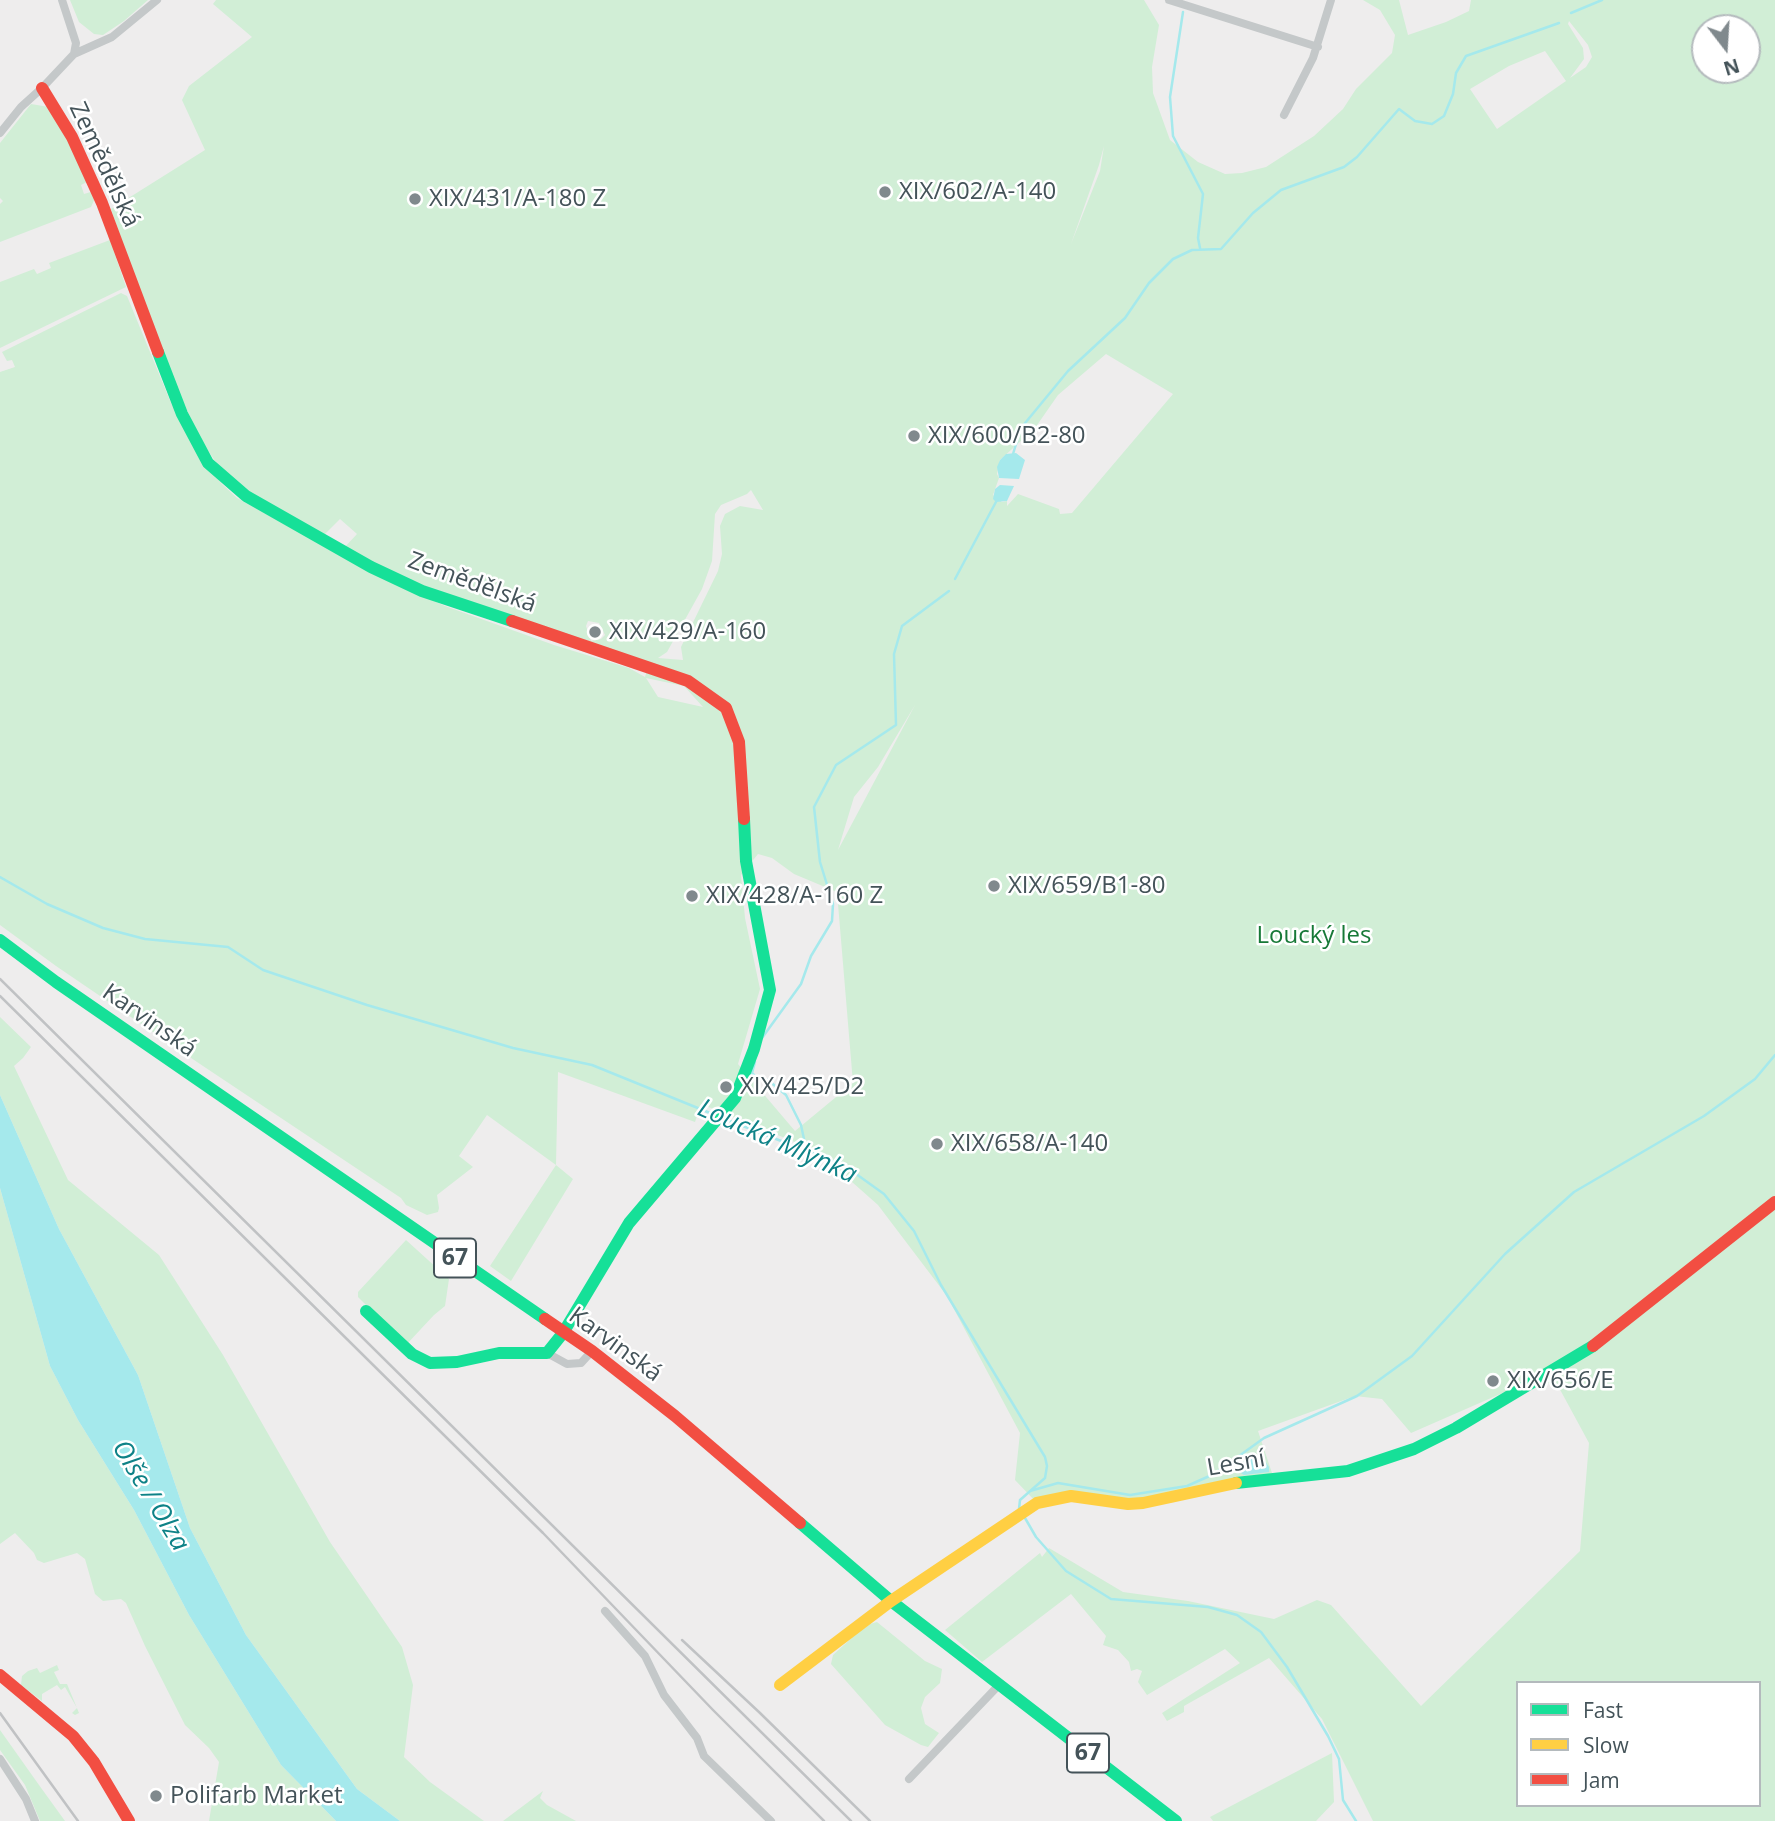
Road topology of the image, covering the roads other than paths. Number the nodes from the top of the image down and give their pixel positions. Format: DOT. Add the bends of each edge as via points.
graph roads {
  1 [pos="62,0"];
  2 [pos="158,0"];
  3 [pos="1169,0"];
  4 [pos="1331,0"];
  5 [pos="1318,47"];
  6 [pos="74,54"];
  7 [pos="42,88"];
  8 [pos="1284,115"];
  9 [pos="0,133"];
  10 [pos="0,940"];
  11 [pos="1775,1202"];
  12 [pos="366,1311"];
  13 [pos="563,1333"];
  14 [pos="592,1351"];
  15 [pos="547,1353"];
  16 [pos="891,1601"];
  17 [pos="605,1611"];
  18 [pos="0,1675"];
  19 [pos="780,1685"];
  20 [pos="998,1686"];
  21 [pos="0,1759"];
  22 [pos="909,1779"];
  23 [pos="35,1821"];
  24 [pos="130,1821"];
  25 [pos="771,1821"];
  26 [pos="1176,1821"];
  1 -- 6 [label="street" via="76,43"];
  2 -- 6 [label="street" via="112,37"];
  3 -- 5 [label="street"];
  4 -- 5 [label="street"];
  5 -- 8 [label="street"];
  6 -- 7 [label="street, Zemědělská"];
  7 -- 9 [label="street, Zemědělská"];
  7 -- 13 [label="street, Zemědělská" via="72,137 102,203 183,414 208,463 246,496 371,567 422,591 688,681 726,708 739,742 746,861 770,990 735,1098 629,1223"];
  10 -- 13 [label="street, Karvinská / 67"];
  11 -- 16 [label="street, Lesní" via="1589,1349 1414,1449 1348,1471 1242,1482 1143,1503 1071,1496 1037,1503"];
  12 -- 15 [label="street" via="412,1354 430,1363 499,1353"];
  13 -- 14 [label="street, Karvinská / 67"];
  13 -- 15 [label="street, Zemědělská"];
  14 -- 15 [label="street" via="581,1363 567,1364"];
  14 -- 16 [label="street, Karvinská / 67"];
  16 -- 19 [label="street, Lesní"];
  16 -- 20 [label="street, Karvinská / 67"];
  17 -- 25 [label="street" via="645,1656 664,1695 705,1756"];
  18 -- 24 [label="street" via="74,1736"];
  20 -- 22 [label="street"];
  20 -- 26 [label="street, Karvinská / 67"];
  21 -- 23 [label="street"];
}
